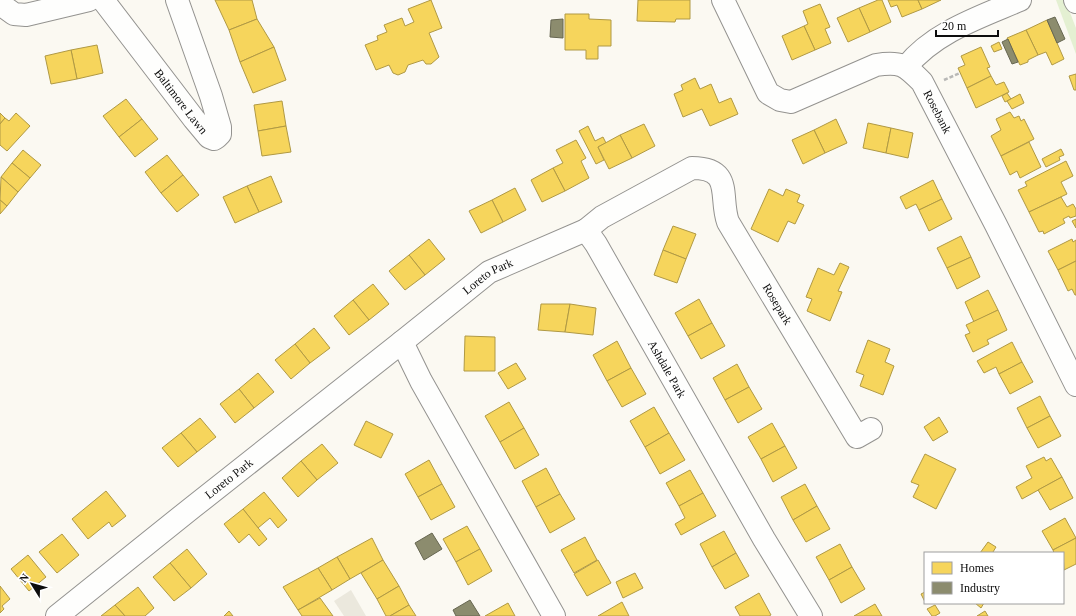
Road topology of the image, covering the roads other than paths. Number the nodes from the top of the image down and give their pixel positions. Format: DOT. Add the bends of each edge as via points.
graph roads {
  1 [pos="89,0"];
  2 [pos="103,0"];
  3 [pos="177,0"];
  4 [pos="723,0"];
  5 [pos="1020,0"];
  6 [pos="0,4"];
  7 [pos="906,67"];
  8 [pos="586,230"];
  9 [pos="402,342"];
  10 [pos="1076,385"];
  11 [pos="871,429"];
  12 [pos="57,616"];
  13 [pos="554,616"];
  14 [pos="811,616"];
  1 -- 6 [label="street" via="26,15 14,14"];
  2 -- 3 [label="street, Baltimore Lawn" via="194,119 209,137 214,139 220,134 220,127"];
  4 -- 7 [label="street" via="768,93 780,100 790,102 876,65 897,64"];
  5 -- 7 [label="street" via="942,36 921,51"];
  7 -- 10 [label="street, Rosebank" via="922,82 929,93"];
  8 -- 9 [label="street, Loreto Park" via="489,272"];
  8 -- 11 [label="street, Rosepark" via="602,217 692,168 715,173 722,184 728,222 857,437"];
  8 -- 14 [label="street, Ashdale Park"];
  9 -- 12 [label="street, Loreto Park"];
  9 -- 13 [label="street" via="421,381"];
}
